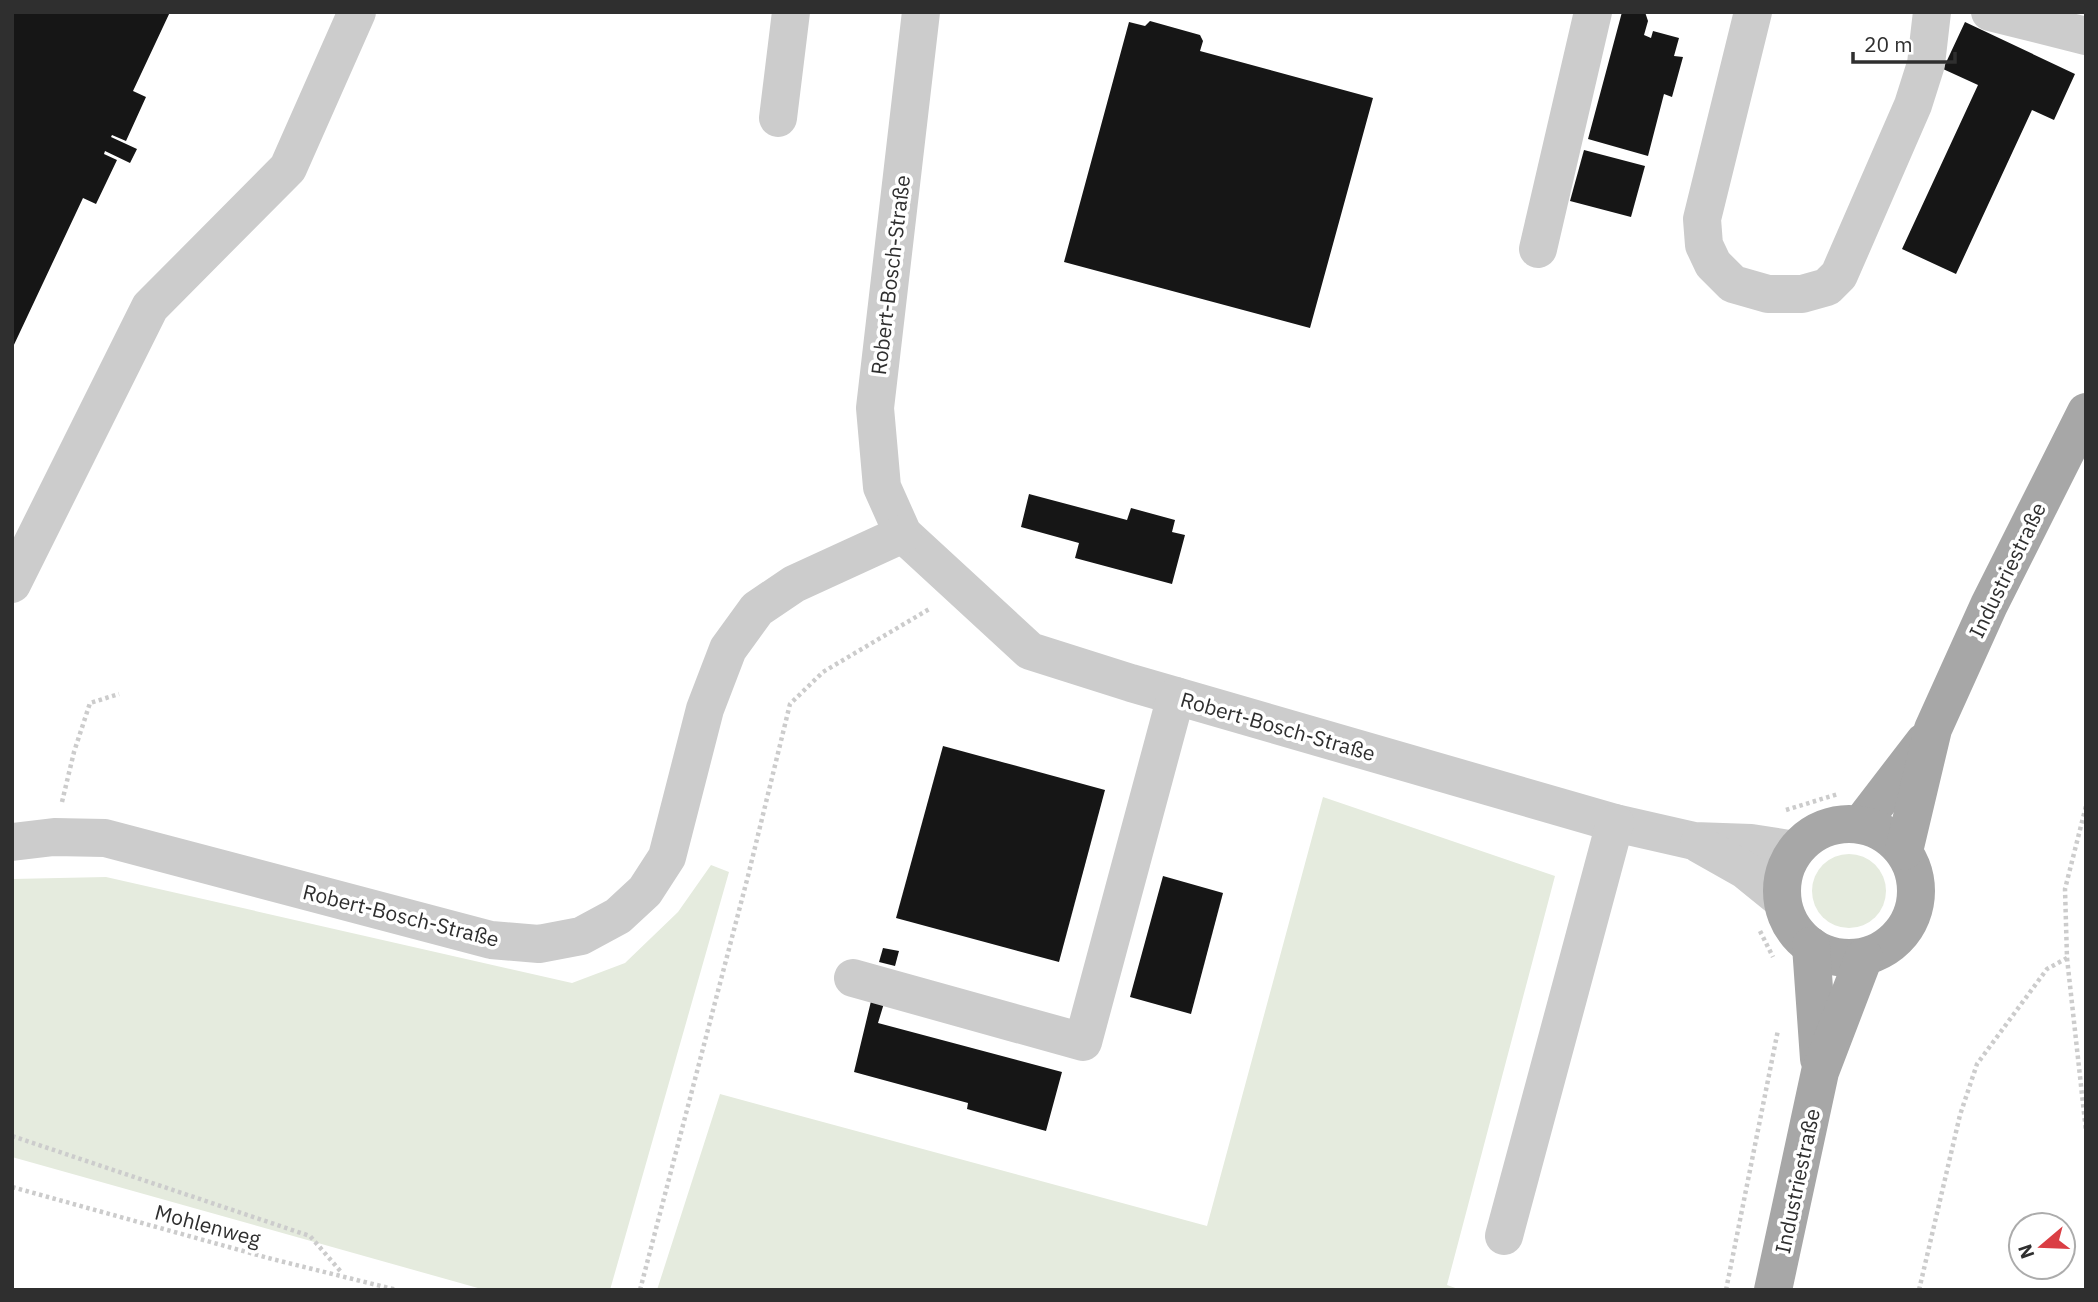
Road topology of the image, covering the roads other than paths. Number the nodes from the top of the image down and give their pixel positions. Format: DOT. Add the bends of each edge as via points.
graph roads {
  1 [pos="357,12"];
  2 [pos="791,12"];
  3 [pos="921,12"];
  4 [pos="1593,12"];
  5 [pos="1754,12"];
  6 [pos="1931,12"];
  7 [pos="1990,12"];
  8 [pos="2086,36"];
  9 [pos="778,118"];
  10 [pos="1538,249"];
  11 [pos="2086,412"];
  12 [pos="903,534"];
  13 [pos="12,584"];
  14 [pos="1175,696"];
  15 [pos="1933,729"];
  16 [pos="1853,808"];
  17 [pos="1615,823"];
  18 [pos="1694,841"];
  19 [pos="12,842"];
  20 [pos="1795,850"];
  21 [pos="1904,851"];
  22 [pos="1768,910"];
  23 [pos="1811,946"];
  24 [pos="1864,957"];
  25 [pos="853,978"];
  26 [pos="1820,1072"];
  27 [pos="1504,1236"];
  28 [pos="1773,1290"];
  1 -- 13 [label="street" via="288,168 150,307"];
  2 -- 9 [label="street"];
  3 -- 12 [label="street, Robert-Bosch-Straße" via="875,408 882,487"];
  4 -- 10 [label="street"];
  5 -- 6 [label="street" via="1702,219 1704,245 1713,264 1733,284 1768,294 1802,294 1827,287 1839,275 1913,105 1926,64"];
  7 -- 8 [label="street"];
  11 -- 15 [label="main road, Industriestraße"];
  12 -- 14 [label="street, Robert-Bosch-Straße" via="1030,651"];
  12 -- 19 [label="street, Robert-Bosch-Straße" via="794,584 757,609 728,649 705,709 667,858 645,891 618,916 581,936 539,944 491,940 105,838"];
  14 -- 17 [label="street, Robert-Bosch-Straße"];
  14 -- 25 [label="street" via="1083,1042"];
  15 -- 16 [label="main road, Industriestraße"];
  15 -- 21 [label="main road, Industriestraße"];
  16 -- 20 [label="main road" via="1836,825 1813,834"];
  16 -- 21 [label="main road"];
  17 -- 18 [label="street, Robert-Bosch-Straße"];
  17 -- 27 [label="street"];
  18 -- 20 [label="street, Robert-Bosch-Straße"];
  18 -- 22 [label="street, Robert-Bosch-Straße" via="1745,870"];
  20 -- 22 [label="main road"];
  21 -- 24 [label="main road" via="1915,875 1916,902 1906,927 1888,946"];
  22 -- 23 [label="main road"];
  23 -- 24 [label="main road" via="1836,957"];
  23 -- 26 [label="main road, Industriestraße"];
  24 -- 26 [label="main road, Industriestraße"];
  26 -- 28 [label="main road, Industriestraße"];
}
